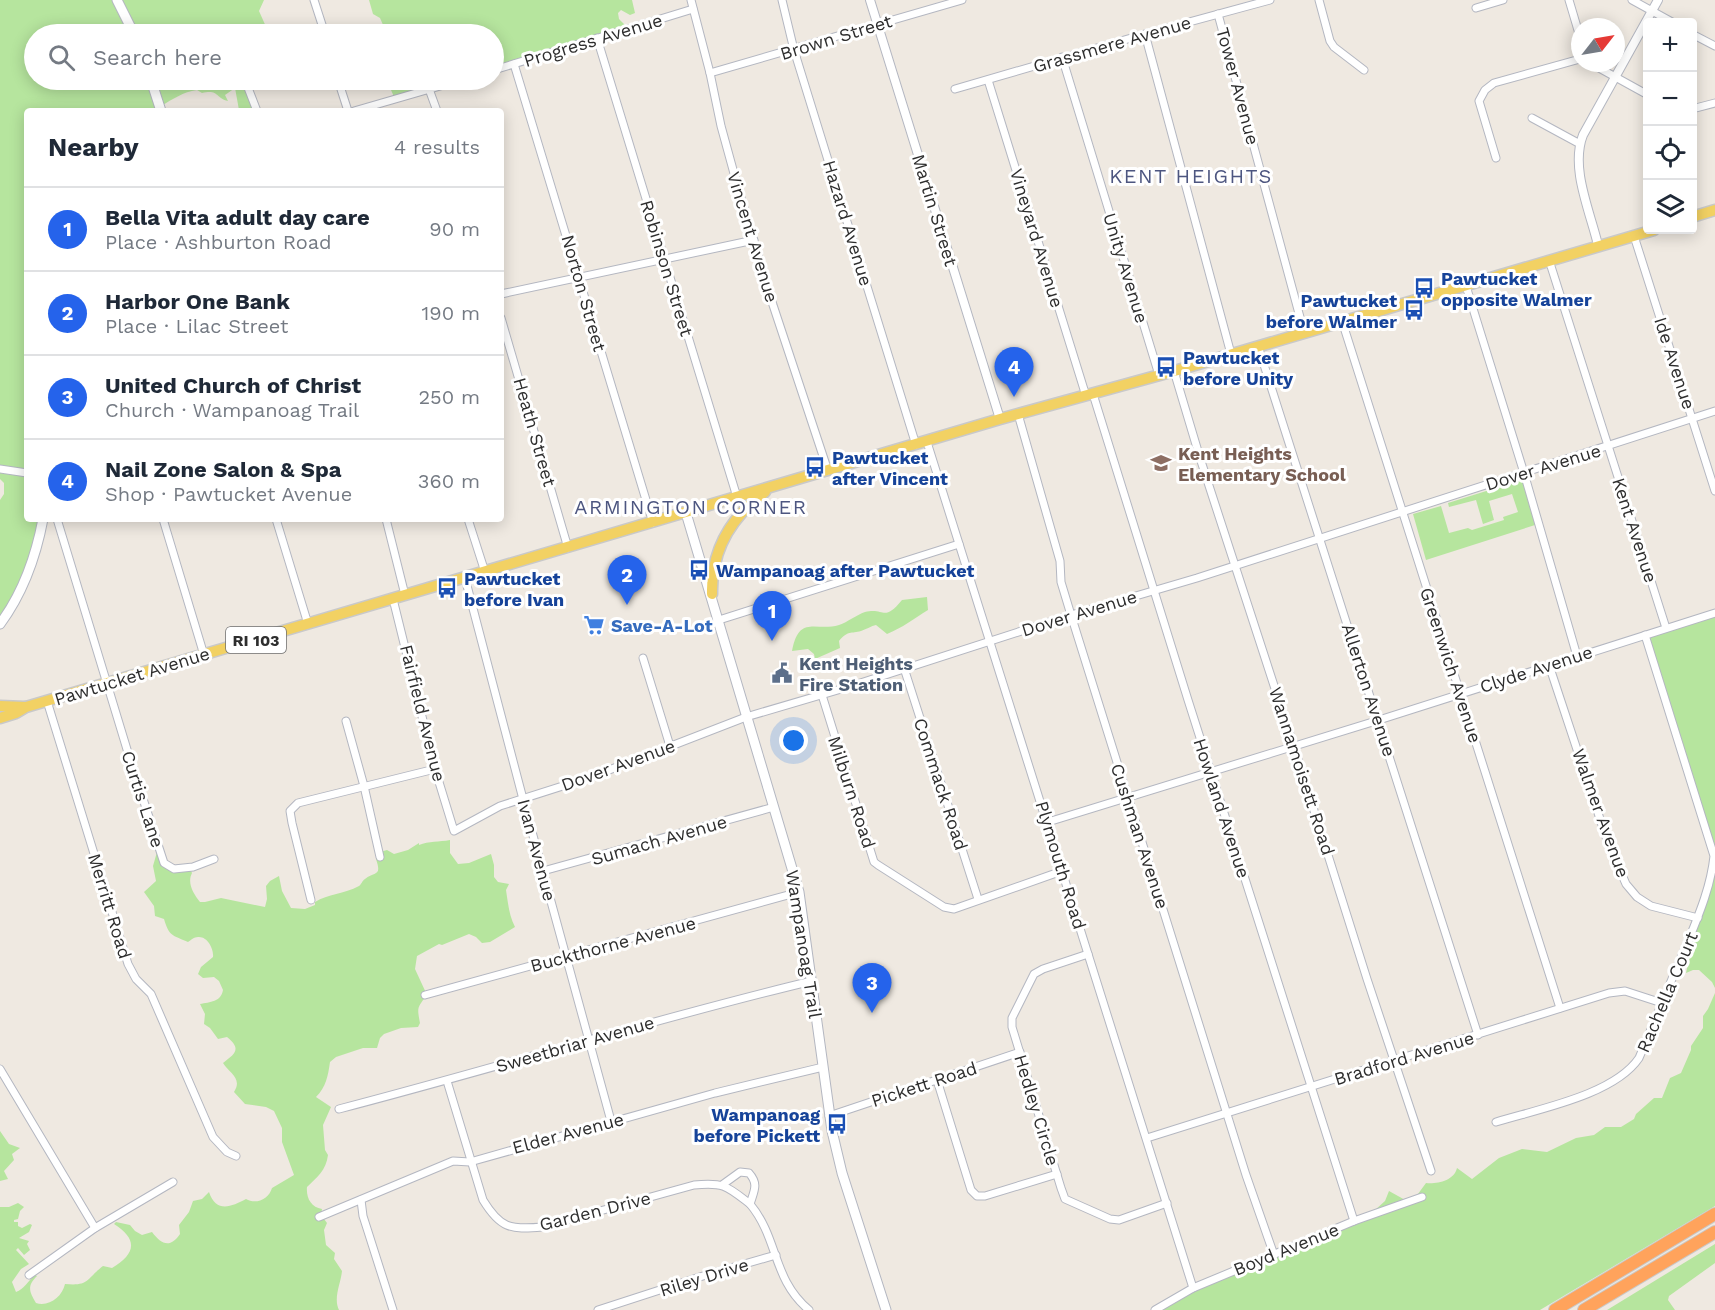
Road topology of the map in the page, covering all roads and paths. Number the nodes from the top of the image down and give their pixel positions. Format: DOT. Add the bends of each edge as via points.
graph roads {
  1 [pos="117,0"];
  2 [pos="314,0"];
  3 [pos="691,0"];
  4 [pos="782,0"];
  5 [pos="870,0"];
  6 [pos="962,0"];
  7 [pos="1270,0"];
  8 [pos="1319,0"];
  9 [pos="1503,0"];
  10 [pos="1569,0"];
  11 [pos="1632,0"];
  12 [pos="1658,0"];
  13 [pos="1476,8"];
  14 [pos="693,9"];
  15 [pos="1652,11"];
  16 [pos="1218,14"];
  17 [pos="1574,18"];
  18 [pos="1665,18"];
  19 [pos="129,24"];
  20 [pos="322,24"];
  21 [pos="878,24"];
  22 [pos="1144,34"];
  23 [pos="1697,37"];
  24 [pos="597,38"];
  25 [pos="1715,46"];
  26 [pos="794,50"];
  27 [pos="1062,57"];
  28 [pos="1571,61"];
  29 [pos="514,64"];
  30 [pos="504,67"];
  31 [pos="1364,70"];
  32 [pos="1605,72"];
  33 [pos="710,73"];
  34 [pos="1615,78"];
  35 [pos="988,80"];
  36 [pos="955,89"];
  37 [pos="154,90"];
  38 [pos="249,90"];
  39 [pos="341,90"];
  40 [pos="426,90"];
  41 [pos="429,90"];
  42 [pos="1643,93"];
  43 [pos="1715,104"];
  44 [pos="160,108"];
  45 [pos="256,108"];
  46 [pos="347,108"];
  47 [pos="364,108"];
  48 [pos="436,108"];
  49 [pos="1697,108"];
  50 [pos="1532,118"];
  51 [pos="1580,144"];
  52 [pos="1496,158"];
  53 [pos="1715,210"];
  54 [pos="1697,215"];
  55 [pos="1643,233"];
  56 [pos="1634,236"];
  57 [pos="754,240"];
  58 [pos="1598,245"];
  59 [pos="663,258"];
  60 [pos="1549,260"];
  61 [pos="580,276"];
  62 [pos="1466,286"];
  63 [pos="504,293"];
  64 [pos="1342,321"];
  65 [pos="504,328"];
  66 [pos="1304,332"];
  67 [pos="1258,346"];
  68 [pos="1231,354"];
  69 [pos="1174,370"];
  70 [pos="1159,375"];
  71 [pos="1089,395"];
  72 [pos="1715,411"];
  73 [pos="1018,414"];
  74 [pos="1000,419"];
  75 [pos="1692,419"];
  76 [pos="922,444"];
  77 [pos="1608,447"];
  78 [pos="0,469"];
  79 [pos="828,471"];
  80 [pos="24,473"];
  81 [pos="1524,473"];
  82 [pos="773,487"];
  83 [pos="1715,491"];
  84 [pos="737,497"];
  85 [pos="1402,511"];
  86 [pos="687,513"];
  87 [pos="42,522"];
  88 [pos="58,522"];
  89 [pos="164,522"];
  90 [pos="277,522"];
  91 [pos="387,522"];
  92 [pos="469,522"];
  93 [pos="653,523"];
  94 [pos="1320,538"];
  95 [pos="959,544"];
  96 [pos="568,548"];
  97 [pos="1236,565"];
  98 [pos="485,572"];
  99 [pos="465,579"];
  100 [pos="1154,591"];
  101 [pos="711,594"];
  102 [pos="405,596"];
  103 [pos="393,599"];
  104 [pos="1715,613"];
  105 [pos="1071,615"];
  106 [pos="719,620"];
  107 [pos="0,624"];
  108 [pos="308,624"];
  109 [pos="1666,628"];
  110 [pos="1645,635"];
  111 [pos="990,641"];
  112 [pos="204,655"];
  113 [pos="1577,656"];
  114 [pos="643,658"];
  115 [pos="1549,665"];
  116 [pos="903,668"];
  117 [pos="108,683"];
  118 [pos="1461,693"];
  119 [pos="822,695"];
  120 [pos="47,701"];
  121 [pos="0,705"];
  122 [pos="26,707"];
  123 [pos="0,716"];
  124 [pos="746,717"];
  125 [pos="1379,720"];
  126 [pos="346,721"];
  127 [pos="670,746"];
  128 [pos="1294,747"];
  129 [pos="435,769"];
  130 [pos="1211,772"];
  131 [pos="364,786"];
  132 [pos="523,799"];
  133 [pos="1128,799"];
  134 [pos="774,807"];
  135 [pos="1048,822"];
  136 [pos="453,828"];
  137 [pos="380,857"];
  138 [pos="214,859"];
  139 [pos="1062,871"];
  140 [pos="543,872"];
  141 [pos="799,892"];
  142 [pos="978,899"];
  143 [pos="311,900"];
  144 [pos="1698,918"];
  145 [pos="1088,954"];
  146 [pos="566,957"];
  147 [pos="812,981"];
  148 [pos="425,994"];
  149 [pos="1662,1003"];
  150 [pos="1560,1008"];
  151 [pos="1478,1035"];
  152 [pos="589,1040"];
  153 [pos="1020,1052"];
  154 [pos="1395,1060"];
  155 [pos="823,1066"];
  156 [pos="0,1069"];
  157 [pos="937,1080"];
  158 [pos="447,1081"];
  159 [pos="1311,1087"];
  160 [pos="339,1109"];
  161 [pos="1227,1114"];
  162 [pos="829,1116"];
  163 [pos="611,1121"];
  164 [pos="1496,1122"];
  165 [pos="1147,1138"];
  166 [pos="236,1156"];
  167 [pos="470,1162"];
  168 [pos="1431,1171"];
  169 [pos="1057,1174"];
  170 [pos="173,1182"];
  171 [pos="722,1185"];
  172 [pos="1422,1197"];
  173 [pos="361,1200"];
  174 [pos="1167,1203"];
  175 [pos="750,1204"];
  176 [pos="1715,1214"];
  177 [pos="319,1217"];
  178 [pos="1354,1221"];
  179 [pos="95,1228"];
  180 [pos="1715,1232"];
  181 [pos="776,1255"];
  182 [pos="1274,1255"];
  183 [pos="29,1275"];
  184 [pos="1194,1287"];
  185 [pos="393,1310"];
  186 [pos="598,1310"];
  187 [pos="809,1310"];
  188 [pos="885,1310"];
  189 [pos="1155,1310"];
  190 [pos="1555,1310"];
  191 [pos="1584,1310"];
  1 -- 19 [label="main road"];
  2 -- 20 [label="street"];
  3 -- 14 [label="street, Vincent Avenue"];
  4 -- 26 [label="street, Hazard Avenue"];
  5 -- 21 [label="street, Martin Street"];
  6 -- 21 [label="street, Brown Street"];
  7 -- 16 [label="street, Grassmere Avenue"];
  8 -- 31 [label="street" via="1330,41"];
  9 -- 13 [label="street"];
  10 -- 17 [label="street"];
  11 -- 15 [label="street"];
  12 -- 15 [label="street"];
  14 -- 24 [label="street, Progress Avenue"];
  14 -- 33 [label="street, Vincent Avenue"];
  15 -- 18 [label="street"];
  15 -- 34 [label="street"];
  16 -- 22 [label="street, Grassmere Avenue"];
  16 -- 66 [label="street, Tower Avenue"];
  21 -- 26 [label="street, Brown Street"];
  21 -- 74 [label="street, Martin Street"];
  22 -- 27 [label="street, Grassmere Avenue"];
  22 -- 68 [label="street"];
  23 -- 25 [label="street"];
  24 -- 29 [label="street, Progress Avenue"];
  24 -- 59 [label="street, Robinson Street"];
  26 -- 33 [label="street, Brown Street"];
  26 -- 76 [label="street, Hazard Avenue"];
  27 -- 35 [label="street, Grassmere Avenue"];
  27 -- 70 [label="street, Unity Avenue"];
  28 -- 52 [label="street" via="1494,82 1485,90 1479,101"];
  29 -- 30 [label="street, Progress Avenue"];
  29 -- 61 [label="street, Norton Street"];
  32 -- 34 [label="street"];
  33 -- 57 [label="street, Vincent Avenue"];
  34 -- 42 [label="street"];
  34 -- 51 [label="street"];
  35 -- 36 [label="street, Grassmere Avenue"];
  35 -- 71 [label="street, Vineyard Avenue"];
  37 -- 44 [label="main road"];
  38 -- 45 [label="street"];
  39 -- 46 [label="street"];
  40 -- 47 [label="street"];
  41 -- 48 [label="street"];
  43 -- 49 [label="street"];
  50 -- 51 [label="street"];
  51 -- 58 [label="street" via="1578,169"];
  53 -- 54 [label="main road"];
  55 -- 56 [label="main road, Pawtucket Avenue / RI 103"];
  56 -- 58 [label="main road, Pawtucket Avenue / RI 103"];
  56 -- 75 [label="street, Ide Avenue"];
  57 -- 59 [label="street"];
  57 -- 79 [label="street, Vincent Avenue"];
  58 -- 60 [label="main road, Pawtucket Avenue / RI 103"];
  59 -- 61 [label="street"];
  59 -- 84 [label="street, Robinson Street"];
  60 -- 62 [label="main road, Pawtucket Avenue / RI 103"];
  60 -- 77 [label="street, Kent Avenue"];
  61 -- 63 [label="street"];
  61 -- 93 [label="street, Norton Street"];
  62 -- 64 [label="main road, Pawtucket Avenue / RI 103"];
  62 -- 81 [label="street"];
  64 -- 66 [label="main road, Pawtucket Avenue / RI 103"];
  64 -- 85 [label="street, Greenwich Avenue"];
  65 -- 96 [label="street, Heath Street"];
  66 -- 67 [label="main road, Pawtucket Avenue / RI 103"];
  67 -- 68 [label="main road, Pawtucket Avenue / RI 103"];
  67 -- 94 [label="street, Allerton Avenue"];
  68 -- 69 [label="main road, Pawtucket Avenue / RI 103"];
  69 -- 70 [label="main road, Pawtucket Avenue / RI 103"];
  69 -- 97 [label="street, Wannamoisett Road"];
  70 -- 71 [label="main road, Pawtucket Avenue / RI 103"];
  71 -- 73 [label="main road, Pawtucket Avenue / RI 103"];
  71 -- 100 [label="street, Howland Avenue"];
  72 -- 75 [label="street, Dover Avenue"];
  73 -- 74 [label="main road, Pawtucket Avenue / RI 103"];
  73 -- 105 [label="street, Cushman Avenue" via="1060,561 1061,582"];
  74 -- 76 [label="main road, Pawtucket Avenue / RI 103"];
  75 -- 77 [label="street, Dover Avenue"];
  75 -- 83 [label="street, Ide Avenue"];
  76 -- 79 [label="main road, Pawtucket Avenue / RI 103"];
  76 -- 95 [label="street, Plymouth Road"];
  77 -- 81 [label="street, Dover Avenue"];
  77 -- 109 [label="street, Kent Avenue"];
  78 -- 80 [label="street"];
  79 -- 82 [label="main road, Pawtucket Avenue / RI 103"];
  81 -- 85 [label="street, Dover Avenue"];
  81 -- 113 [label="street"];
  82 -- 84 [label="main road, Pawtucket Avenue / RI 103"];
  82 -- 101 [label="main road" via="728,529 716,560"];
  84 -- 86 [label="main road, Pawtucket Avenue / RI 103"];
  85 -- 94 [label="street, Dover Avenue"];
  85 -- 118 [label="street, Greenwich Avenue"];
  86 -- 93 [label="main road, Pawtucket Avenue / RI 103"];
  86 -- 101 [label="main road, Wampanoag Trail"];
  87 -- 107 [label="main road" via="29,571"];
  88 -- 117 [label="street, Curtis Lane"];
  89 -- 112 [label="street"];
  90 -- 108 [label="street"];
  91 -- 102 [label="street"];
  92 -- 98 [label="street"];
  93 -- 96 [label="main road, Pawtucket Avenue / RI 103"];
  94 -- 97 [label="street, Dover Avenue"];
  94 -- 125 [label="street, Allerton Avenue"];
  95 -- 106 [label="street"];
  95 -- 111 [label="street, Plymouth Road"];
  96 -- 98 [label="main road, Pawtucket Avenue / RI 103"];
  97 -- 100 [label="street, Dover Avenue"];
  97 -- 128 [label="street, Wannamoisett Road"];
  98 -- 99 [label="main road, Pawtucket Avenue / RI 103"];
  99 -- 102 [label="main road, Pawtucket Avenue / RI 103"];
  99 -- 132 [label="street, Ivan Avenue"];
  100 -- 105 [label="street, Dover Avenue"];
  100 -- 130 [label="street, Howland Avenue"];
  101 -- 106 [label="main road, Wampanoag Trail"];
  102 -- 103 [label="main road, Pawtucket Avenue / RI 103"];
  103 -- 108 [label="main road, Pawtucket Avenue / RI 103"];
  103 -- 129 [label="street, Fairfield Avenue"];
  104 -- 109 [label="street, Clyde Avenue"];
  105 -- 111 [label="street, Dover Avenue"];
  105 -- 133 [label="street, Cushman Avenue"];
  106 -- 124 [label="main road, Wampanoag Trail"];
  108 -- 112 [label="main road, Pawtucket Avenue / RI 103"];
  109 -- 110 [label="street, Clyde Avenue"];
  110 -- 113 [label="street, Clyde Avenue"];
  110 -- 144 [label="street, Rachella Court" via="1714,856 1712,876"];
  111 -- 116 [label="street, Dover Avenue"];
  111 -- 135 [label="street, Plymouth Road"];
  112 -- 117 [label="main road, Pawtucket Avenue / RI 103"];
  113 -- 115 [label="street, Clyde Avenue"];
  114 -- 127 [label="street"];
  115 -- 118 [label="street, Clyde Avenue"];
  115 -- 144 [label="street, Walmer Avenue" via="1608,843 1626,884 1651,906"];
  116 -- 119 [label="street, Dover Avenue"];
  116 -- 142 [label="street, Commack Road"];
  117 -- 120 [label="main road, Pawtucket Avenue / RI 103"];
  117 -- 138 [label="street, Curtis Lane" via="164,863 174,869"];
  118 -- 125 [label="street, Clyde Avenue"];
  118 -- 150 [label="street, Greenwich Avenue"];
  119 -- 124 [label="street, Dover Avenue"];
  119 -- 142 [label="street, Milburn Road" via="874,862 944,907 954,909"];
  120 -- 122 [label="main road, Pawtucket Avenue / RI 103"];
  120 -- 166 [label="street, Merritt Road" via="128,964 151,994 213,1137 226,1152"];
  121 -- 122 [label="main road, Pawtucket Avenue / RI 103"];
  122 -- 123 [label="main road, Pawtucket Avenue / RI 103"];
  124 -- 127 [label="street, Dover Avenue"];
  124 -- 134 [label="main road, Wampanoag Trail"];
  125 -- 128 [label="street, Clyde Avenue"];
  125 -- 151 [label="street, Allerton Avenue"];
  126 -- 131 [label="street"];
  127 -- 132 [label="street, Dover Avenue"];
  128 -- 130 [label="street, Clyde Avenue"];
  128 -- 154 [label="street, Wannamoisett Road"];
  129 -- 131 [label="street"];
  129 -- 136 [label="street, Fairfield Avenue"];
  130 -- 133 [label="street, Clyde Avenue"];
  130 -- 159 [label="street, Howland Avenue"];
  131 -- 137 [label="street"];
  131 -- 143 [label="street" via="298,803 290,811"];
  132 -- 136 [label="street, Dover Avenue" via="491,810 454,831"];
  132 -- 140 [label="street, Ivan Avenue"];
  133 -- 135 [label="street, Clyde Avenue"];
  133 -- 161 [label="street, Cushman Avenue"];
  134 -- 140 [label="street, Sumach Avenue"];
  134 -- 141 [label="main road, Wampanoag Trail"];
  135 -- 139 [label="street, Plymouth Road"];
  139 -- 142 [label="street, Milburn Road"];
  139 -- 145 [label="street, Plymouth Road"];
  140 -- 146 [label="street, Ivan Avenue"];
  141 -- 146 [label="street, Buckthorne Avenue"];
  141 -- 147 [label="main road, Wampanoag Trail"];
  144 -- 149 [label="street, Rachella Court"];
  145 -- 153 [label="street, Hedley Circle" via="1034,974 1012,1018"];
  145 -- 165 [label="street, Plymouth Road"];
  146 -- 148 [label="street, Buckthorne Avenue"];
  146 -- 152 [label="street, Ivan Avenue"];
  147 -- 152 [label="street, Sweetbriar Avenue"];
  147 -- 155 [label="main road, Wampanoag Trail"];
  149 -- 150 [label="street, Bradford Avenue" via="1625,991"];
  149 -- 164 [label="street, Rachella Court" via="1639,1058 1624,1075 1589,1094"];
  150 -- 151 [label="street, Bradford Avenue"];
  151 -- 154 [label="street, Bradford Avenue"];
  152 -- 158 [label="street, Sweetbriar Avenue"];
  152 -- 163 [label="street, Ivan Avenue"];
  153 -- 157 [label="street, Pickett Road"];
  153 -- 169 [label="street, Hedley Circle"];
  154 -- 159 [label="street, Bradford Avenue"];
  154 -- 168 [label="street, Wannamoisett Road"];
  155 -- 162 [label="main road, Wampanoag Trail"];
  155 -- 163 [label="street, Elder Avenue"];
  156 -- 179 [label="street"];
  157 -- 162 [label="street, Pickett Road"];
  157 -- 169 [label="street" via="971,1190 977,1196"];
  158 -- 160 [label="street, Sweetbriar Avenue"];
  158 -- 167 [label="street, Garden Drive"];
  159 -- 161 [label="street, Bradford Avenue"];
  159 -- 178 [label="street, Howland Avenue"];
  161 -- 165 [label="street, Bradford Avenue"];
  161 -- 182 [label="street, Cushman Avenue"];
  162 -- 188 [label="main road, Wampanoag Trail" via="840,1166"];
  163 -- 167 [label="street, Elder Avenue"];
  165 -- 174 [label="street, Plymouth Road"];
  167 -- 171 [label="street, Garden Drive" via="492,1215 518,1229 542,1227 694,1185"];
  167 -- 173 [label="street, Elder Avenue" via="453,1161"];
  169 -- 174 [label="street, Hedley Circle" via="1065,1199 1110,1219 1119,1220"];
  170 -- 179 [label="street"];
  171 -- 175 [label="street"];
  171 -- 175 [label="street, Garden Drive" via="740,1172 749,1173 756,1186"];
  172 -- 178 [label="street, Boyd Avenue"];
  173 -- 177 [label="street, Elder Avenue"];
  173 -- 185 [label="street"];
  174 -- 184 [label="street, Plymouth Road"];
  175 -- 181 [label="street" via="759,1215"];
  176 -- 190 [label="highway"];
  178 -- 182 [label="street, Boyd Avenue"];
  179 -- 183 [label="street"];
  180 -- 191 [label="highway"];
  181 -- 186 [label="street, Riley Drive"];
  181 -- 187 [label="street" via="787,1286"];
  182 -- 184 [label="street, Boyd Avenue"];
  184 -- 189 [label="street, Boyd Avenue"];
}
